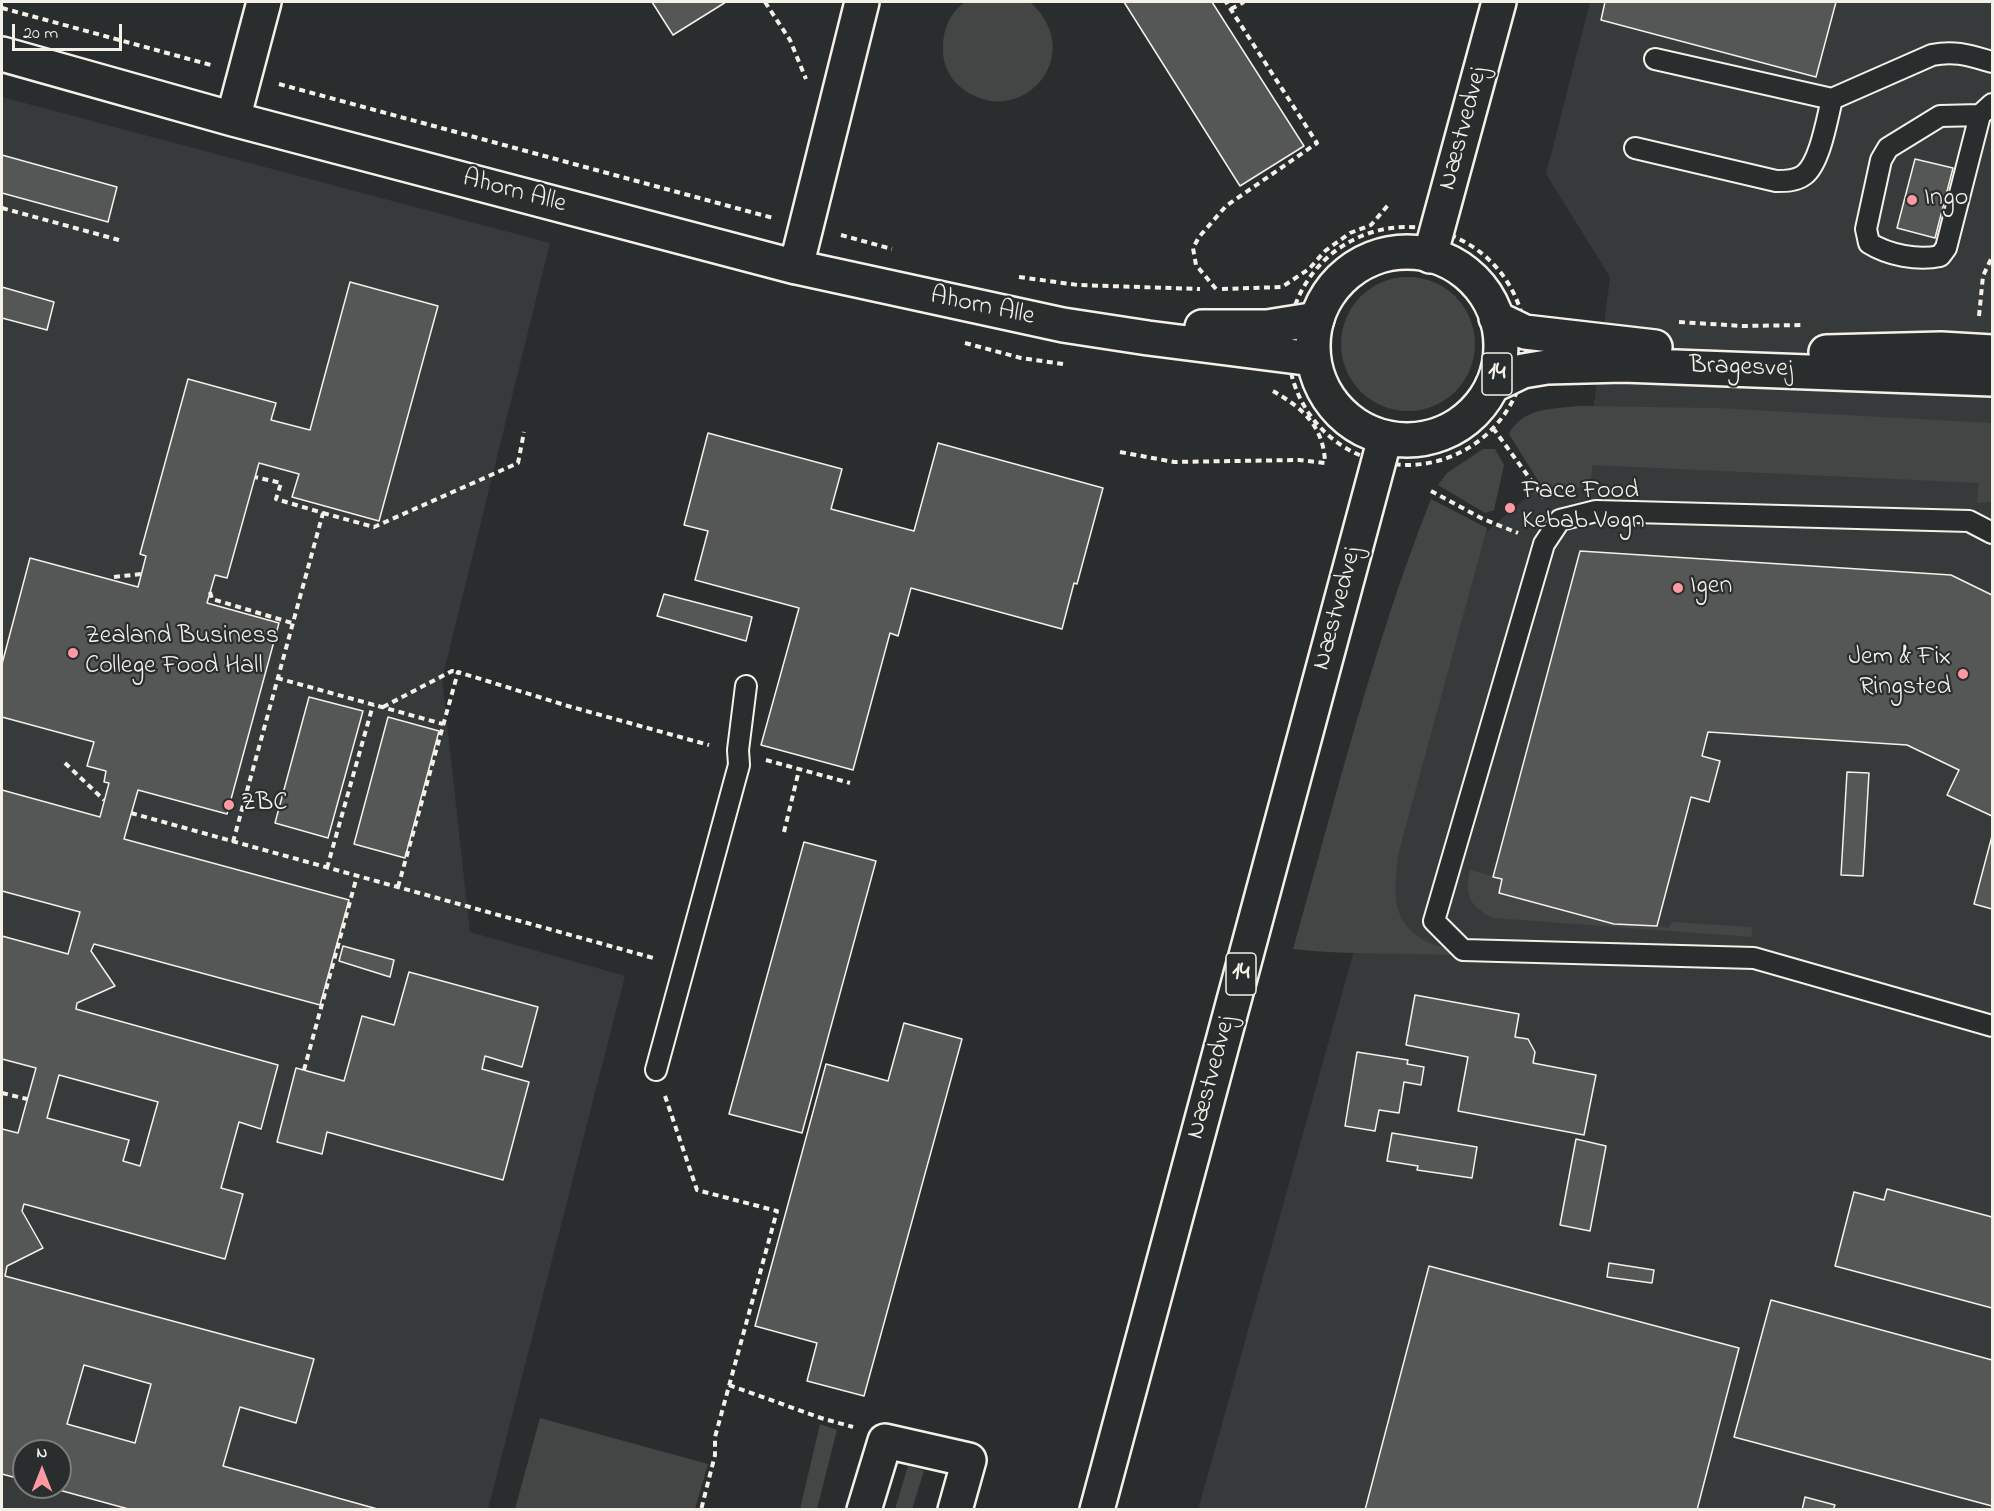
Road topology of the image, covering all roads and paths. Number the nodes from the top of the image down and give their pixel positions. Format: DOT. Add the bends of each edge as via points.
graph roads {
  1 [pos="264,2"];
  2 [pos="765,2"];
  3 [pos="1226,2"];
  4 [pos="1244,2"];
  5 [pos="1499,2"];
  6 [pos="852,4"];
  7 [pos="2,8"];
  8 [pos="1231,9"];
  9 [pos="2,54"];
  10 [pos="1655,59"];
  11 [pos="1992,62"];
  12 [pos="245,75"];
  13 [pos="803,90"];
  14 [pos="1832,99"];
  15 [pos="1986,109"];
  16 [pos="233,119"];
  17 [pos="1635,148"];
  18 [pos="1389,204"];
  19 [pos="772,206"];
  20 [pos="2,208"];
  21 [pos="769,217"];
  22 [pos="806,226"];
  23 [pos="119,240"];
  24 [pos="1434,243"];
  25 [pos="897,250"];
  26 [pos="758,257"];
  27 [pos="1992,257"];
  28 [pos="796,267"];
  29 [pos="1008,275"];
  30 [pos="1216,289"];
  31 [pos="1525,296"];
  32 [pos="1505,305"];
  33 [pos="1979,321"];
  34 [pos="1672,322"];
  35 [pos="1809,324"];
  36 [pos="1525,332"];
  37 [pos="1302,340"];
  38 [pos="1992,352"];
  39 [pos="1992,369"];
  40 [pos="1524,371"];
  41 [pos="1874,374"];
  42 [pos="1992,379"];
  43 [pos="1492,386"];
  44 [pos="1272,391"];
  45 [pos="1493,428"];
  46 [pos="524,432"];
  47 [pos="1382,449"];
  48 [pos="1120,452"];
  49 [pos="255,477"];
  50 [pos="1431,491"];
  51 [pos="323,513"];
  52 [pos="1560,520"];
  53 [pos="1992,533"];
  54 [pos="1544,544"];
  55 [pos="141,574"];
  56 [pos="114,577"];
  57 [pos="210,592"];
  58 [pos="292,623"];
  59 [pos="458,672"];
  60 [pos="277,678"];
  61 [pos="746,686"];
  62 [pos="373,705"];
  63 [pos="383,708"];
  64 [pos="443,724"];
  65 [pos="738,753"];
  66 [pos="65,764"];
  67 [pos="799,770"];
  68 [pos="850,783"];
  69 [pos="104,801"];
  70 [pos="131,813"];
  71 [pos="784,832"];
  72 [pos="233,842"];
  73 [pos="327,868"];
  74 [pos="357,876"];
  75 [pos="398,887"];
  76 [pos="684,967"];
  77 [pos="1992,1026"];
  78 [pos="304,1070"];
  79 [pos="656,1070"];
  80 [pos="2,1093"];
  81 [pos="27,1099"];
  82 [pos="729,1385"];
  83 [pos="885,1441"];
  84 [pos="701,1509"];
  85 [pos="864,1509"];
  86 [pos="955,1509"];
  87 [pos="1096,1509"];
  1 -- 12 [label="main road"];
  2 -- 13 [label="path" via="790,40 806,79"];
  3 -- 8 [label="path"];
  4 -- 8 [label="path"];
  5 -- 24 [label="main road, Næstvedvej"];
  6 -- 22 [label="main road"];
  7 -- 12 [label="path"];
  8 -- 30 [label="path" via="1317,143 1226,206 1199,237 1193,248 1196,265"];
  9 -- 16 [label="main road, Ahorn Alle"];
  10 -- 14 [label="lane"];
  11 -- 14 [label="lane" via="1965,54 1932,55"];
  12 -- 16 [label="main road"];
  12 -- 21 [label="path"];
  14 -- 17 [label="lane" via="1812,165 1795,180 1776,182"];
  15 -- 15 [label="lane" via="1946,248 1940,256 1883,252 1869,243 1866,229 1881,160 1888,148 1940,117"];
  16 -- 26 [label="main road, Ahorn Alle"];
  18 -- 30 [label="path" via="1371,225 1350,233 1309,269 1282,286"];
  19 -- 21 [label="path"];
  20 -- 23 [label="path"];
  21 -- 22 [label="path"];
  21 -- 26 [label="path"];
  22 -- 25 [label="path"];
  22 -- 28 [label="main road"];
  24 -- 32 [label="main road, 14" via="1476,283 1491,305"];
  24 -- 32 [label="path" via="1456,237 1490,260"];
  24 -- 37 [label="main road, 14" via="1387,254 1349,273 1329,293"];
  24 -- 37 [label="path" via="1415,227 1394,228 1372,232 1334,252 1318,267 1296,304"];
  26 -- 28 [label="main road, Ahorn Alle"];
  27 -- 33 [label="path" via="1983,276"];
  28 -- 37 [label="main road, Ahorn Alle" via="1063,325 1267,327"];
  29 -- 30 [label="path" via="1078,285"];
  31 -- 32 [label="path"];
  32 -- 36 [label="main road, Bragesvej / 14"];
  32 -- 36 [label="path" via="1521,312"];
  32 -- 43 [label="main road, 14" via="1500,359"];
  34 -- 35 [label="path"];
  36 -- 38 [label="main road, Bragesvej / 14" via="1645,347 1766,353 1931,349"];
  36 -- 40 [label="path"];
  37 -- 47 [label="main road, 14" via="1323,390 1342,415 1369,433"];
  37 -- 47 [label="path" via="1292,376 1310,414 1340,444 1359,454"];
  39 -- 41 [label="main road" via="1958,367"];
  40 -- 41 [label="main road, Bragesvej" via="1623,365"];
  40 -- 43 [label="main road, Bragesvej"];
  40 -- 45 [label="path" via="1507,411"];
  41 -- 42 [label="main road, Bragesvej"];
  43 -- 47 [label="main road, 14" via="1476,409 1454,428"];
  44 -- 48 [label="path" via="1293,403 1314,425 1324,445 1324,463 1174,462"];
  45 -- 47 [label="path" via="1452,455 1428,463 1404,464"];
  45 -- 52 [label="path"];
  46 -- 51 [label="path" via="518,463 374,526"];
  47 -- 87 [label="main road, Næstvedvej / 14"];
  49 -- 51 [label="path" via="281,483 276,499"];
  50 -- 54 [label="path" via="1483,519"];
  51 -- 58 [label="path"];
  52 -- 53 [label="lane" via="1596,511 1969,521"];
  52 -- 54 [label="lane"];
  54 -- 77 [label="lane" via="1434,921 1463,950 1754,958"];
  55 -- 56 [label="path"];
  57 -- 58 [label="path" via="212,599"];
  58 -- 60 [label="path"];
  59 -- 63 [label="path" via="452,671"];
  59 -- 64 [label="path"];
  59 -- 65 [label="path"];
  60 -- 62 [label="path"];
  60 -- 72 [label="path"];
  61 -- 65 [label="lane"];
  62 -- 63 [label="path"];
  62 -- 73 [label="path"];
  63 -- 64 [label="path"];
  64 -- 75 [label="path"];
  65 -- 67 [label="path"];
  65 -- 76 [label="lane" via="739,765"];
  66 -- 69 [label="path"];
  67 -- 68 [label="path"];
  67 -- 71 [label="path"];
  70 -- 72 [label="path"];
  72 -- 73 [label="path"];
  73 -- 74 [label="path"];
  74 -- 75 [label="path"];
  74 -- 78 [label="path"];
  75 -- 76 [label="path"];
  76 -- 79 [label="lane"];
  79 -- 82 [label="path" via="697,1190 777,1210"];
  80 -- 81 [label="path"];
  82 -- 83 [label="path"];
  82 -- 84 [label="path"];
  83 -- 85 [label="main road"];
  83 -- 86 [label="main road" via="969,1460"];
}
